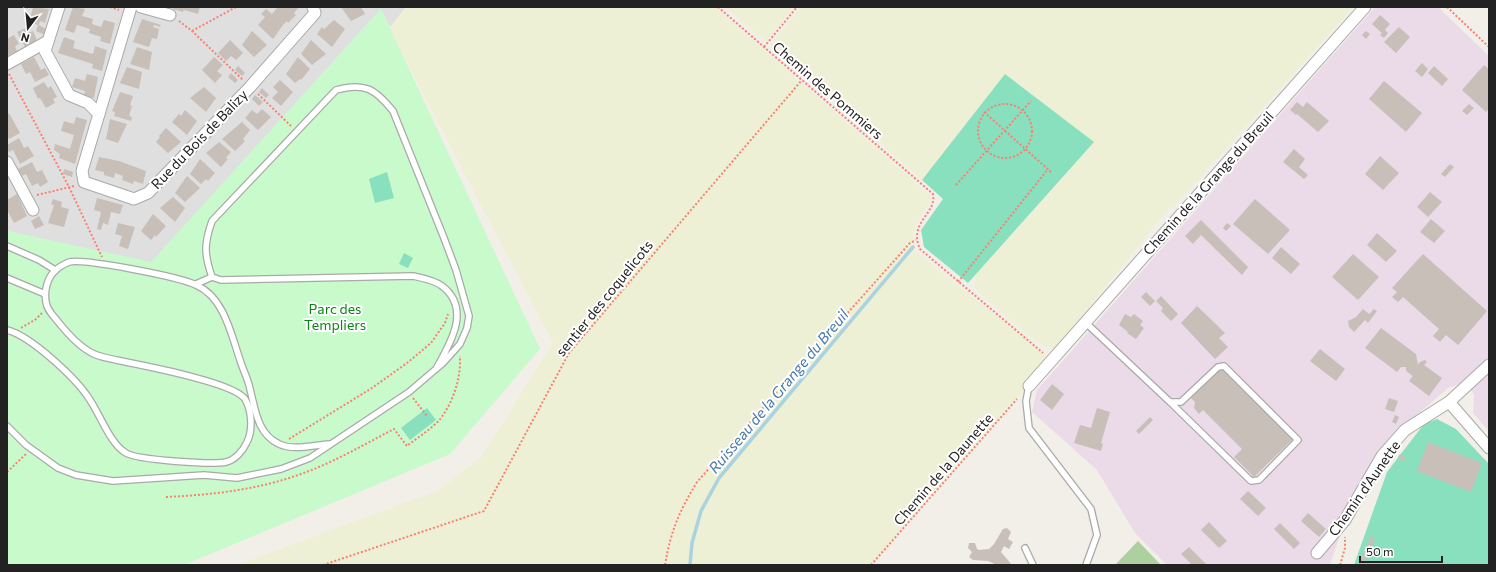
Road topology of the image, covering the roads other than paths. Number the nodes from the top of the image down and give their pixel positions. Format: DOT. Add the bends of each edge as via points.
graph roads {
  1 [pos="59,7"];
  2 [pos="131,7"];
  3 [pos="141,7"];
  4 [pos="313,7"];
  5 [pos="1364,7"];
  6 [pos="170,15"];
  7 [pos="48,41"];
  8 [pos="7,64"];
  9 [pos="99,114"];
  10 [pos="7,162"];
  11 [pos="33,210"];
  12 [pos="7,246"];
  13 [pos="55,270"];
  14 [pos="212,277"];
  15 [pos="7,278"];
  16 [pos="196,284"];
  17 [pos="45,294"];
  18 [pos="1084,322"];
  19 [pos="7,330"];
  20 [pos="1489,365"];
  21 [pos="436,368"];
  22 [pos="1029,386"];
  23 [pos="1170,402"];
  24 [pos="1448,402"];
  25 [pos="7,426"];
  26 [pos="329,444"];
  27 [pos="1489,448"];
  28 [pos="1025,548"];
  29 [pos="1317,554"];
  30 [pos="1033,565"];
  31 [pos="1086,565"];
  1 -- 7 [label="street"];
  2 -- 9 [label="street"];
  3 -- 6 [label="street"];
  4 -- 9 [label="street, Rue du Bois de Balizy" via="315,13 250,87 148,193 134,199 84,182 82,170"];
  5 -- 18 [label="street, Chemin de la Grange du Breuil"];
  7 -- 8 [label="street"];
  7 -- 9 [label="street" via="45,51 69,96 88,104"];
  10 -- 11 [label="street"];
  12 -- 13 [label="lane"];
  13 -- 16 [label="lane" via="70,262 106,265"];
  13 -- 17 [label="lane"];
  14 -- 16 [label="lane"];
  14 -- 21 [label="lane" via="221,280 244,280 413,276 430,280 442,286 452,299 457,312 450,343"];
  14 -- 21 [label="lane" via="204,248 212,222 336,90 351,86 366,88 377,94 392,112 449,251 470,316 460,344"];
  15 -- 17 [label="lane"];
  16 -- 26 [label="lane" via="204,288 216,302 228,323 250,386 256,416 271,439 280,445 296,447"];
  17 -- 19 [label="lane" via="47,308 62,328 93,354 235,390 244,398 251,418 247,442 238,456 227,462 208,464 138,457 126,453 115,442 75,379 31,343"];
  18 -- 22 [label="street, Chemin de la Grange du Breuil"];
  18 -- 23 [label="lane"];
  20 -- 24 [label="street, Chemin d'Aunette"];
  21 -- 26 [label="lane" via="409,392"];
  22 -- 31 [label="lane" via="1026,401 1029,428 1091,509 1097,535"];
  23 -- 23 [label="lane" via="1182,402 1218,367 1224,366 1298,440 1259,480 1251,481"];
  24 -- 27 [label="street"];
  24 -- 29 [label="street, Chemin d'Aunette" via="1426,415 1401,435 1382,456 1345,520"];
  25 -- 26 [label="lane" via="58,468 76,475 113,481 204,474 237,478 282,469 310,458"];
  28 -- 30 [label="lane"];
}
